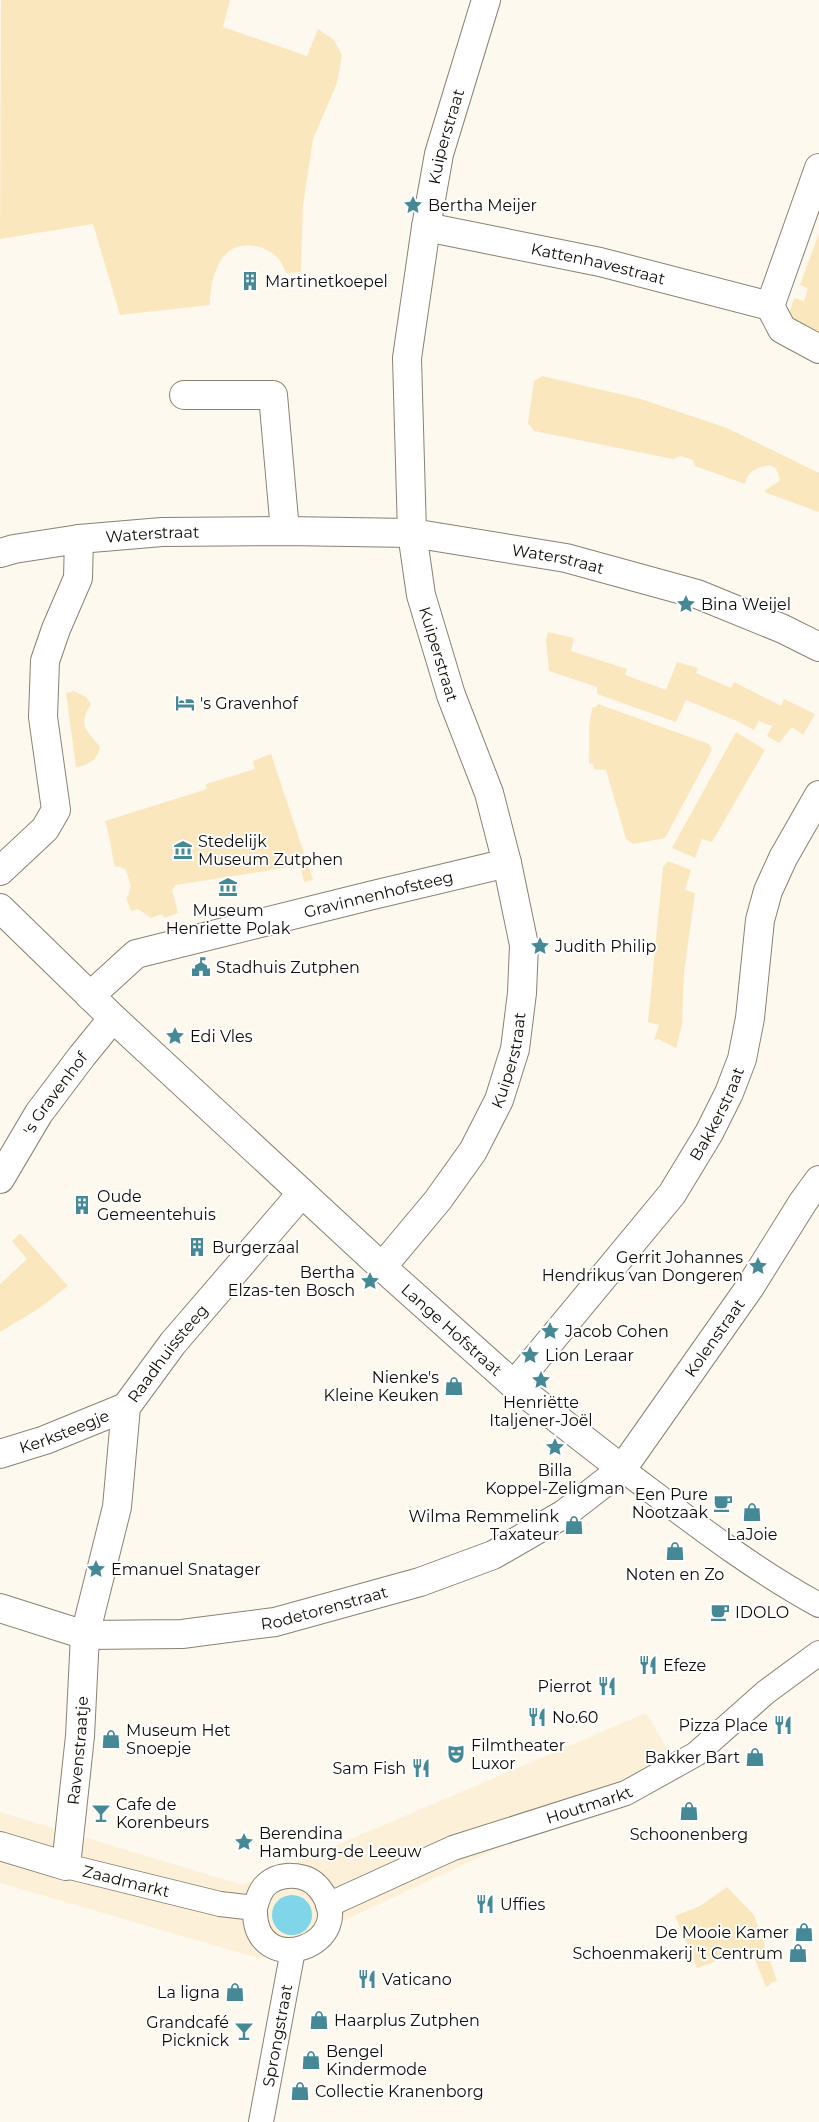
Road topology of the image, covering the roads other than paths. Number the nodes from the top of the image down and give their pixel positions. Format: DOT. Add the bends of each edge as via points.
graph roads {
  1 [pos="486,0"];
  2 [pos="819,168"];
  3 [pos="426,227"];
  4 [pos="770,306"];
  5 [pos="819,349"];
  6 [pos="184,394"];
  7 [pos="285,531"];
  8 [pos="412,533"];
  9 [pos="79,539"];
  10 [pos="0,553"];
  11 [pos="819,646"];
  12 [pos="819,795"];
  13 [pos="507,863"];
  14 [pos="0,871"];
  15 [pos="0,908"];
  16 [pos="90,996"];
  17 [pos="113,1018"];
  18 [pos="0,1180"];
  19 [pos="819,1180"];
  20 [pos="302,1192"];
  21 [pos="382,1267"];
  22 [pos="514,1385"];
  23 [pos="126,1407"];
  24 [pos="0,1454"];
  25 [pos="622,1469"];
  26 [pos="819,1606"];
  27 [pos="0,1608"];
  28 [pos="85,1635"];
  29 [pos="819,1653"];
  30 [pos="0,1846"];
  31 [pos="66,1866"];
  32 [pos="328,1905"];
  33 [pos="254,1908"];
  34 [pos="293,1950"];
  35 [pos="260,2122"];
  1 -- 3 [label="street, Kuiperstraat" via="439,154"];
  2 -- 4 [label="street"];
  3 -- 4 [label="street, Kattenhavestraat" via="600,262"];
  3 -- 8 [label="street, Kuiperstraat" via="407,358"];
  4 -- 5 [label="street" via="782,329"];
  6 -- 7 [label="street" via="273,395"];
  7 -- 8 [label="street, Waterstraat"];
  7 -- 9 [label="street, Waterstraat" via="162,532"];
  8 -- 11 [label="street, Waterstraat" via="566,558 697,594"];
  8 -- 13 [label="street, Kuiperstraat" via="424,604 451,695 489,793"];
  9 -- 10 [label="street"];
  9 -- 14 [label="street" via="78,578 45,661 43,716 56,810 44,829"];
  12 -- 22 [label="street, Bakkerstraat" via="782,858 768,891 760,920 750,1018 742,1060 713,1125 672,1194"];
  13 -- 16 [label="street, Gravinnenhofsteeg" via="136,954"];
  13 -- 21 [label="street, Kuiperstraat" via="524,945 515,1049 499,1100 473,1151 438,1200"];
  15 -- 16 [label="street"];
  16 -- 17 [label="street"];
  17 -- 18 [label="street, 's Gravenhof" via="39,1113"];
  17 -- 20 [label="street, Lange Hofstraat"];
  19 -- 25 [label="street, Kolenstraat" via="750,1287"];
  20 -- 21 [label="street, Lange Hofstraat"];
  20 -- 23 [label="street, Raadhuissteeg" via="173,1344"];
  21 -- 22 [label="street, Lange Hofstraat"];
  22 -- 25 [label="street, Lange Hofstraat"];
  23 -- 24 [label="street, Kerksteegje" via="45,1440"];
  23 -- 28 [label="street, Raadhuissteeg" via="116,1507"];
  25 -- 26 [label="street, Lange Hofstraat" via="717,1540"];
  25 -- 28 [label="street, Rodetorenstraat" via="564,1514 493,1555 420,1582 276,1622 182,1634"];
  27 -- 28 [label="street, Rodetorenstraat"];
  28 -- 31 [label="street, Ravenstraatje" via="80,1736"];
  29 -- 32 [label="street, Houtmarkt" via="766,1692 696,1754 626,1793 453,1848"];
  30 -- 31 [label="street, Zaadmarkt"];
  31 -- 33 [label="street, Zaadmarkt" via="220,1904"];
  32 -- 33 [label="street" via="317,1885 296,1875 273,1880 264,1887"];
  32 -- 34 [label="street" via="327,1926 322,1936 304,1949"];
  33 -- 34 [label="street" via="254,1919 264,1938 282,1950"];
  34 -- 35 [label="street, Sprongstraat"];
}
